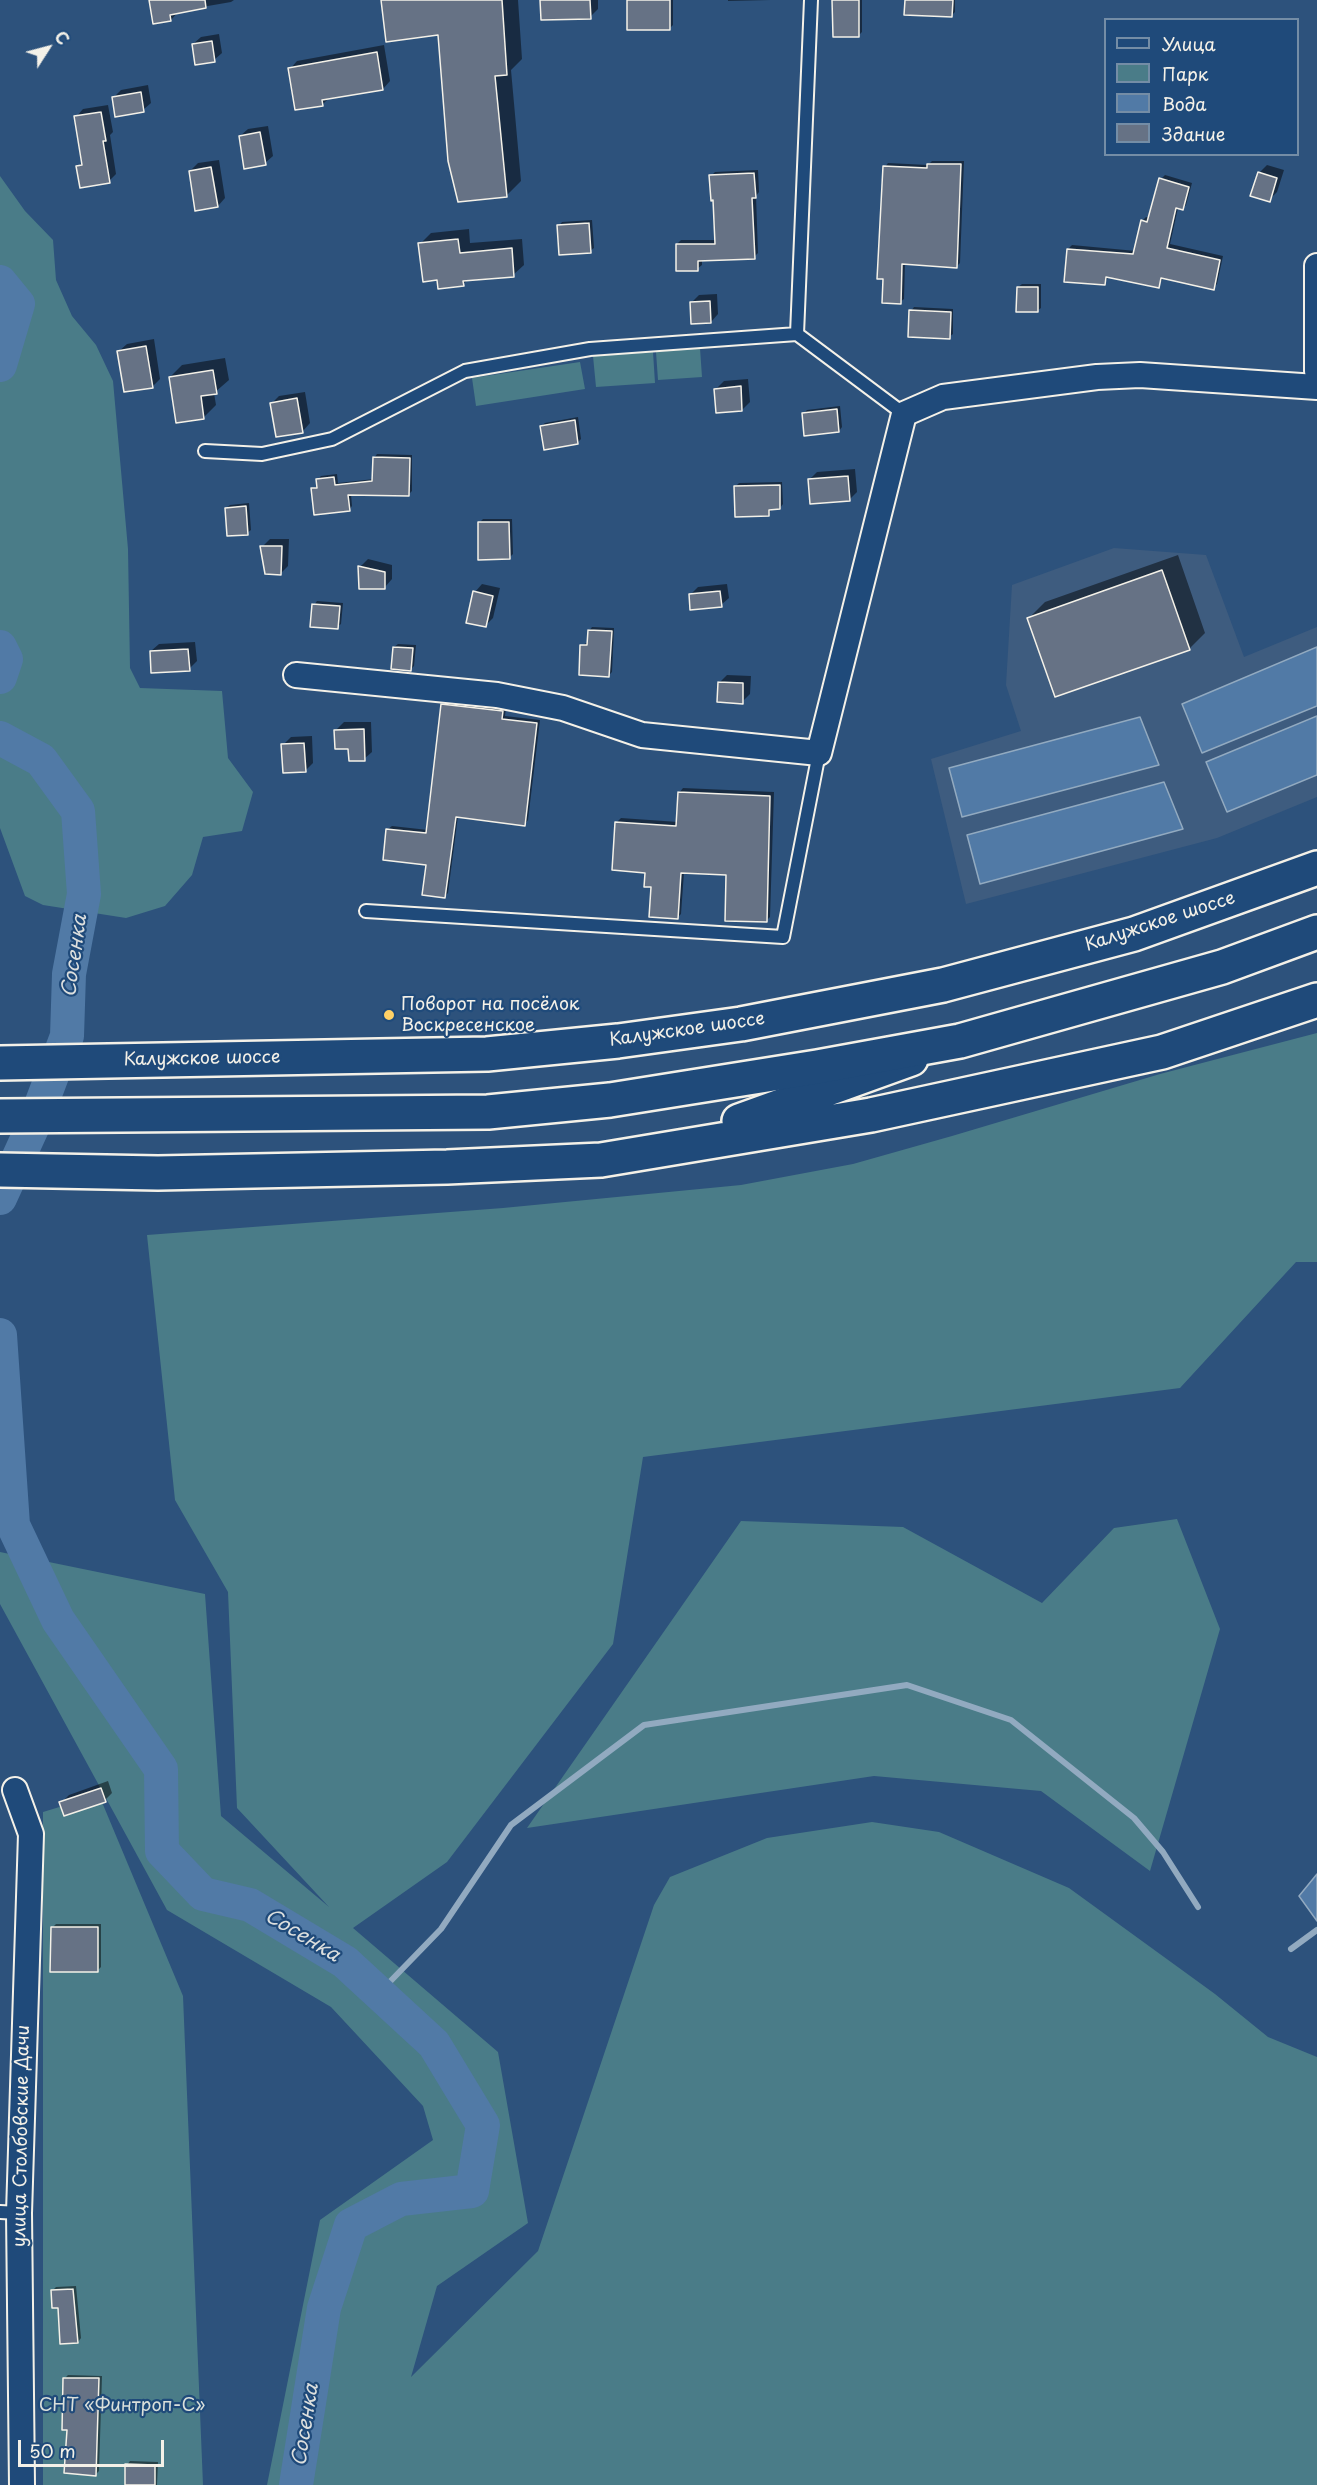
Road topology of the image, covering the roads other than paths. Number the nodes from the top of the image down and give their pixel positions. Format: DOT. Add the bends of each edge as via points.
graph roads {
  1 [pos="811,0"];
  2 [pos="1317,266"];
  3 [pos="797,334"];
  4 [pos="1317,371"];
  5 [pos="1317,387"];
  6 [pos="904,414"];
  7 [pos="205,451"];
  8 [pos="296,675"];
  9 [pos="819,753"];
  10 [pos="1317,868"];
  11 [pos="366,911"];
  12 [pos="1317,932"];
  13 [pos="1317,1000"];
  14 [pos="960,1041"];
  15 [pos="4,1063"];
  16 [pos="0,1116"];
  17 [pos="652,1150"];
  18 [pos="0,1170"];
  19 [pos="15,1790"];
  20 [pos="9,2213"];
  21 [pos="21,2485"];
  1 -- 3 [label="lane"];
  2 -- 4 [label="street"];
  3 -- 6 [label="lane"];
  3 -- 7 [label="lane" via="590,349 465,370 332,439 262,454"];
  5 -- 6 [label="street" via="1140,375 1097,377 943,397"];
  6 -- 9 [label="street"];
  8 -- 9 [label="street" via="497,695 563,708 642,735"];
  9 -- 11 [label="lane" via="783,937"];
  10 -- 15 [label="main road, Калужское шоссе" via="1134,934 943,986 741,1024 487,1054"];
  12 -- 14 [label="main road" via="1222,967"];
  13 -- 17 [label="main road" via="1162,1052 871,1116"];
  14 -- 16 [label="main road" via="610,1100 488,1112"];
  14 -- 17 [label="main road"];
  17 -- 18 [label="main road" via="601,1160 447,1167 158,1173"];
  19 -- 20 [label="street, улица Столбовские Дачи" via="31,1834"];
  20 -- 21 [label="street, улица Столбовские Дачи"];
}
